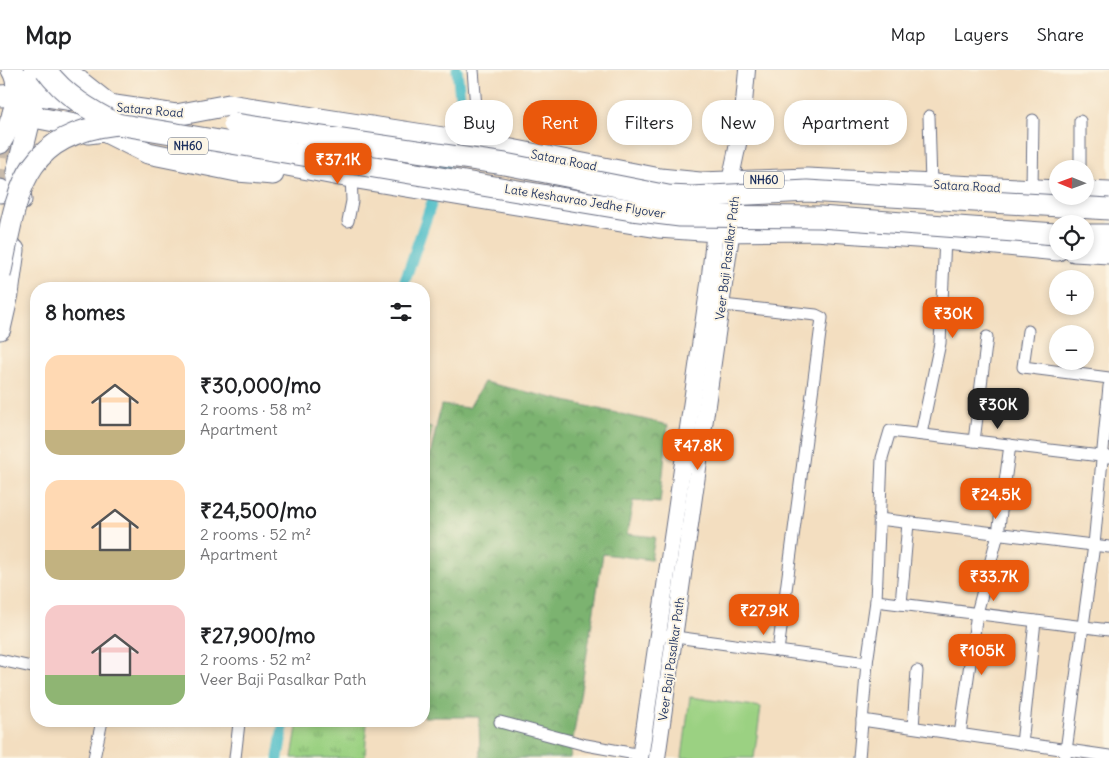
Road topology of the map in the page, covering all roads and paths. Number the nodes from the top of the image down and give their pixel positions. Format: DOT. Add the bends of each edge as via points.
graph roads {
  1 [pos="12,70"];
  2 [pos="34,70"];
  3 [pos="46,70"];
  4 [pos="65,70"];
  5 [pos="473,70"];
  6 [pos="747,70"];
  7 [pos="475,100"];
  8 [pos="19,102"];
  9 [pos="192,113"];
  10 [pos="929,116"];
  11 [pos="111,120"];
  12 [pos="1033,120"];
  13 [pos="1080,121"];
  14 [pos="445,138"];
  15 [pos="0,143"];
  16 [pos="482,145"];
  17 [pos="351,151"];
  18 [pos="1080,160"];
  19 [pos="348,176"];
  20 [pos="729,179"];
  21 [pos="930,184"];
  22 [pos="1032,189"];
  23 [pos="1049,190"];
  24 [pos="1094,193"];
  25 [pos="1109,194"];
  26 [pos="22,196"];
  27 [pos="1109,209"];
  28 [pos="348,221"];
  29 [pos="724,231"];
  30 [pos="1094,234"];
  31 [pos="1109,235"];
  32 [pos="1049,238"];
  33 [pos="945,239"];
  34 [pos="1049,239"];
  35 [pos="1094,252"];
  36 [pos="1109,252"];
  37 [pos="0,275"];
  38 [pos="723,305"];
  39 [pos="0,329"];
  40 [pos="1028,331"];
  41 [pos="987,337"];
  42 [pos="1109,378"];
  43 [pos="1109,386"];
  44 [pos="921,434"];
  45 [pos="974,441"];
  46 [pos="1010,444"];
  47 [pos="1106,456"];
  48 [pos="1104,503"];
  49 [pos="879,519"];
  50 [pos="908,523"];
  51 [pos="998,534"];
  52 [pos="1094,545"];
  53 [pos="1109,547"];
  54 [pos="876,601"];
  55 [pos="901,604"];
  56 [pos="978,613"];
  57 [pos="1035,620"];
  58 [pos="1083,626"];
  59 [pos="1109,630"];
  60 [pos="666,636"];
  61 [pos="778,651"];
  62 [pos="0,660"];
  63 [pos="867,663"];
  64 [pos="30,667"];
  65 [pos="917,671"];
  66 [pos="862,720"];
  67 [pos="500,722"];
  68 [pos="101,727"];
  69 [pos="237,727"];
  70 [pos="913,727"];
  71 [pos="960,734"];
  72 [pos="1022,744"];
  73 [pos="1066,755"];
  74 [pos="1109,756"];
  75 [pos="646,757"];
  76 [pos="94,758"];
  77 [pos="235,758"];
  78 [pos="859,758"];
  1 -- 8 [label="highway"];
  2 -- 8 [label="highway"];
  3 -- 11 [label="highway, Late Keshavrao Jedhe Flyover, bridge" via="68,94"];
  4 -- 11 [label="highway"];
  5 -- 7 [label="street"];
  6 -- 20 [label="main road, Veer Baji Pasalkar Path" via="742,125"];
  8 -- 11 [label="highway, Satara Road / NH60"];
  8 -- 15 [label="highway"];
  8 -- 26 [label="highway" via="17,172"];
  9 -- 11 [label="highway, Satara Road / NH60"];
  9 -- 14 [label="highway, Satara Road / NH60" via="229,105"];
  9 -- 27 [label="highway, bridge" via="234,124 505,164 668,196 807,192"];
  10 -- 21 [label="street"];
  11 -- 19 [label="highway, Satara Road / NH60"];
  11 -- 26 [label="highway" via="73,137 46,154 27,178"];
  11 -- 32 [label="highway, Late Keshavrao Jedhe Flyover, bridge" via="680,216 820,217"];
  11 -- 37 [label="highway, Late Keshavrao Jedhe Flyover, bridge" via="70,134 34,163 24,179 16,203"];
  12 -- 22 [label="street"];
  13 -- 18 [label="street"];
  16 -- 20 [label="highway, Satara Road / NH60" via="660,179"];
  17 -- 19 [label="street"];
  19 -- 28 [label="street" via="352,201"];
  19 -- 29 [label="highway, Satara Road / NH60" via="658,227"];
  20 -- 21 [label="highway, Satara Road / NH60"];
  20 -- 29 [label="main road, Veer Baji Pasalkar Path"];
  21 -- 22 [label="highway, Satara Road / NH60"];
  22 -- 23 [label="highway, Satara Road / NH60"];
  24 -- 25 [label="highway"];
  26 -- 39 [label="highway"];
  29 -- 33 [label="highway, Satara Road" via="816,230"];
  29 -- 38 [label="main road, Veer Baji Pasalkar Path"];
  29 -- 60 [label="main road, Veer Baji Pasalkar Path"];
  30 -- 31 [label="highway"];
  33 -- 34 [label="highway, Satara Road"];
  33 -- 44 [label="street" via="940,343"];
  35 -- 36 [label="highway"];
  38 -- 60 [label="main road, Veer Baji Pasalkar Path"];
  38 -- 61 [label="street" via="822,318"];
  40 -- 42 [label="street" via="1023,367"];
  41 -- 45 [label="street"];
  43 -- 47 [label="street"];
  44 -- 45 [label="street"];
  44 -- 49 [label="street" via="890,431 882,458"];
  45 -- 46 [label="street"];
  46 -- 47 [label="street"];
  46 -- 51 [label="street"];
  47 -- 48 [label="street"];
  48 -- 52 [label="street"];
  49 -- 50 [label="street"];
  49 -- 54 [label="street"];
  50 -- 51 [label="street"];
  50 -- 55 [label="street"];
  51 -- 52 [label="street"];
  51 -- 56 [label="street"];
  52 -- 53 [label="street"];
  52 -- 58 [label="street"];
  54 -- 55 [label="street"];
  54 -- 63 [label="street"];
  55 -- 56 [label="street"];
  56 -- 57 [label="street"];
  56 -- 71 [label="street"];
  57 -- 58 [label="street"];
  57 -- 72 [label="street"];
  58 -- 59 [label="street"];
  58 -- 73 [label="street"];
  60 -- 61 [label="street"];
  60 -- 75 [label="main road, Veer Baji Pasalkar Path"];
  61 -- 63 [label="street"];
  62 -- 64 [label="street"];
  63 -- 66 [label="street"];
  65 -- 70 [label="street"];
  66 -- 70 [label="street"];
  66 -- 78 [label="street"];
  67 -- 75 [label="street"];
  68 -- 76 [label="street"];
  69 -- 77 [label="street"];
  70 -- 71 [label="street"];
  71 -- 72 [label="street"];
  72 -- 73 [label="street"];
  73 -- 74 [label="street"];
}
